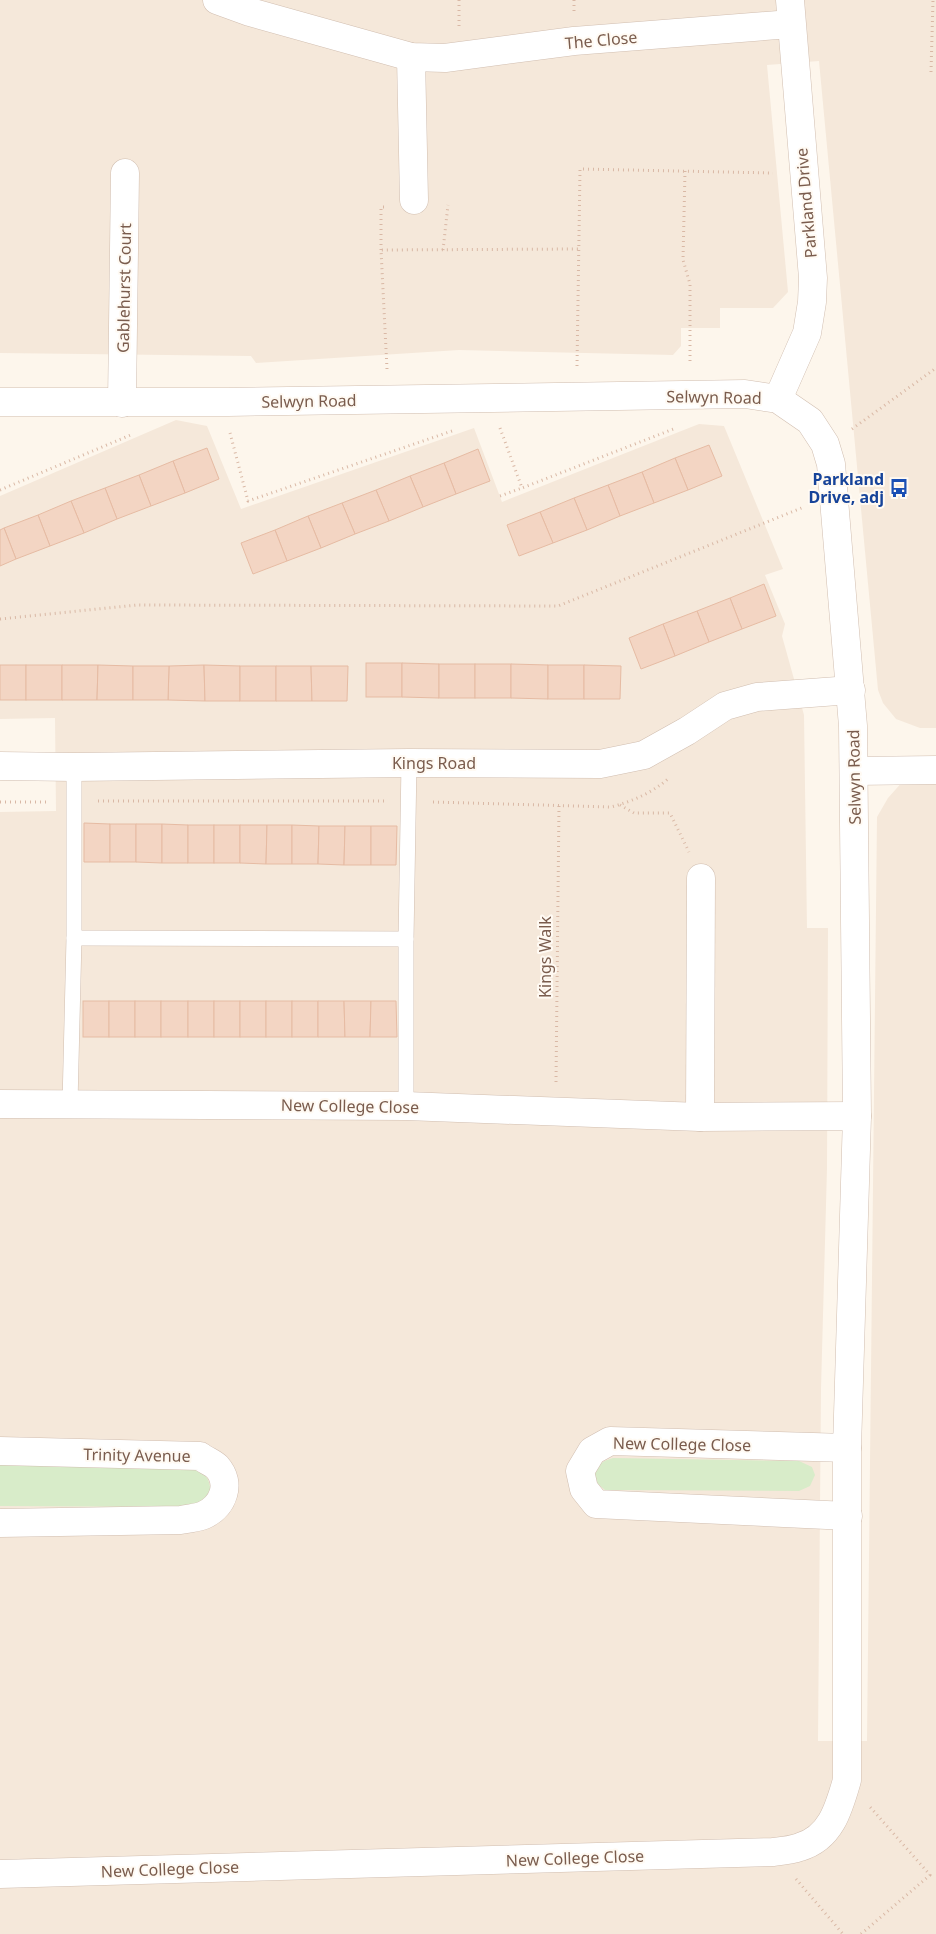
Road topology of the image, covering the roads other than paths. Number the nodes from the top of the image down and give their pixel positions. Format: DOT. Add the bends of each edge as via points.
graph roads {
  1 [pos="217,0"];
  2 [pos="791,12"];
  3 [pos="411,57"];
  4 [pos="125,173"];
  5 [pos="414,200"];
  6 [pos="778,399"];
  7 [pos="0,402"];
  8 [pos="122,403"];
  9 [pos="851,690"];
  10 [pos="408,763"];
  11 [pos="0,766"];
  12 [pos="74,767"];
  13 [pos="936,770"];
  14 [pos="854,771"];
  15 [pos="701,878"];
  16 [pos="74,938"];
  17 [pos="406,939"];
  18 [pos="0,1104"];
  19 [pos="70,1104"];
  20 [pos="406,1106"];
  21 [pos="857,1116"];
  22 [pos="700,1117"];
  23 [pos="847,1448"];
  24 [pos="0,1452"];
  25 [pos="848,1516"];
  26 [pos="0,1523"];
  27 [pos="0,1874"];
  1 -- 3 [label="street, The Close"];
  2 -- 3 [label="street, The Close" via="445,58"];
  2 -- 6 [label="street, Parkland Drive" via="813,278 807,333"];
  3 -- 5 [label="street"];
  4 -- 8 [label="street, Gablehurst Court"];
  6 -- 8 [label="street, Selwyn Road" via="745,394"];
  6 -- 9 [label="street, Selwyn Road" via="810,421 825,444 831,464"];
  7 -- 8 [label="street, Selwyn Road"];
  9 -- 10 [label="street, Kings Road" via="757,697 724,706 644,755 600,764"];
  9 -- 14 [label="street, Selwyn Road"];
  10 -- 12 [label="street, Kings Road"];
  10 -- 17 [label="lane"];
  11 -- 12 [label="street, Kings Road"];
  12 -- 16 [label="lane"];
  13 -- 14 [label="street"];
  14 -- 21 [label="street, Selwyn Road"];
  15 -- 22 [label="street"];
  16 -- 17 [label="lane"];
  16 -- 19 [label="lane"];
  17 -- 20 [label="lane"];
  18 -- 19 [label="street, New College Close"];
  19 -- 20 [label="street, New College Close"];
  20 -- 22 [label="street, New College Close"];
  21 -- 22 [label="street, New College Close"];
  21 -- 23 [label="street, New College Close"];
  23 -- 25 [label="street, New College Close"];
  23 -- 25 [label="street, New College Close" via="610,1441 592,1451 580,1471 584,1489 596,1504"];
  24 -- 26 [label="street, Trinity Avenue" via="200,1456 217,1468 225,1484 223,1498 216,1508 202,1516 181,1520"];
  25 -- 27 [label="street, New College Close" via="847,1780 838,1810 825,1833 801,1847 773,1852"];
}
